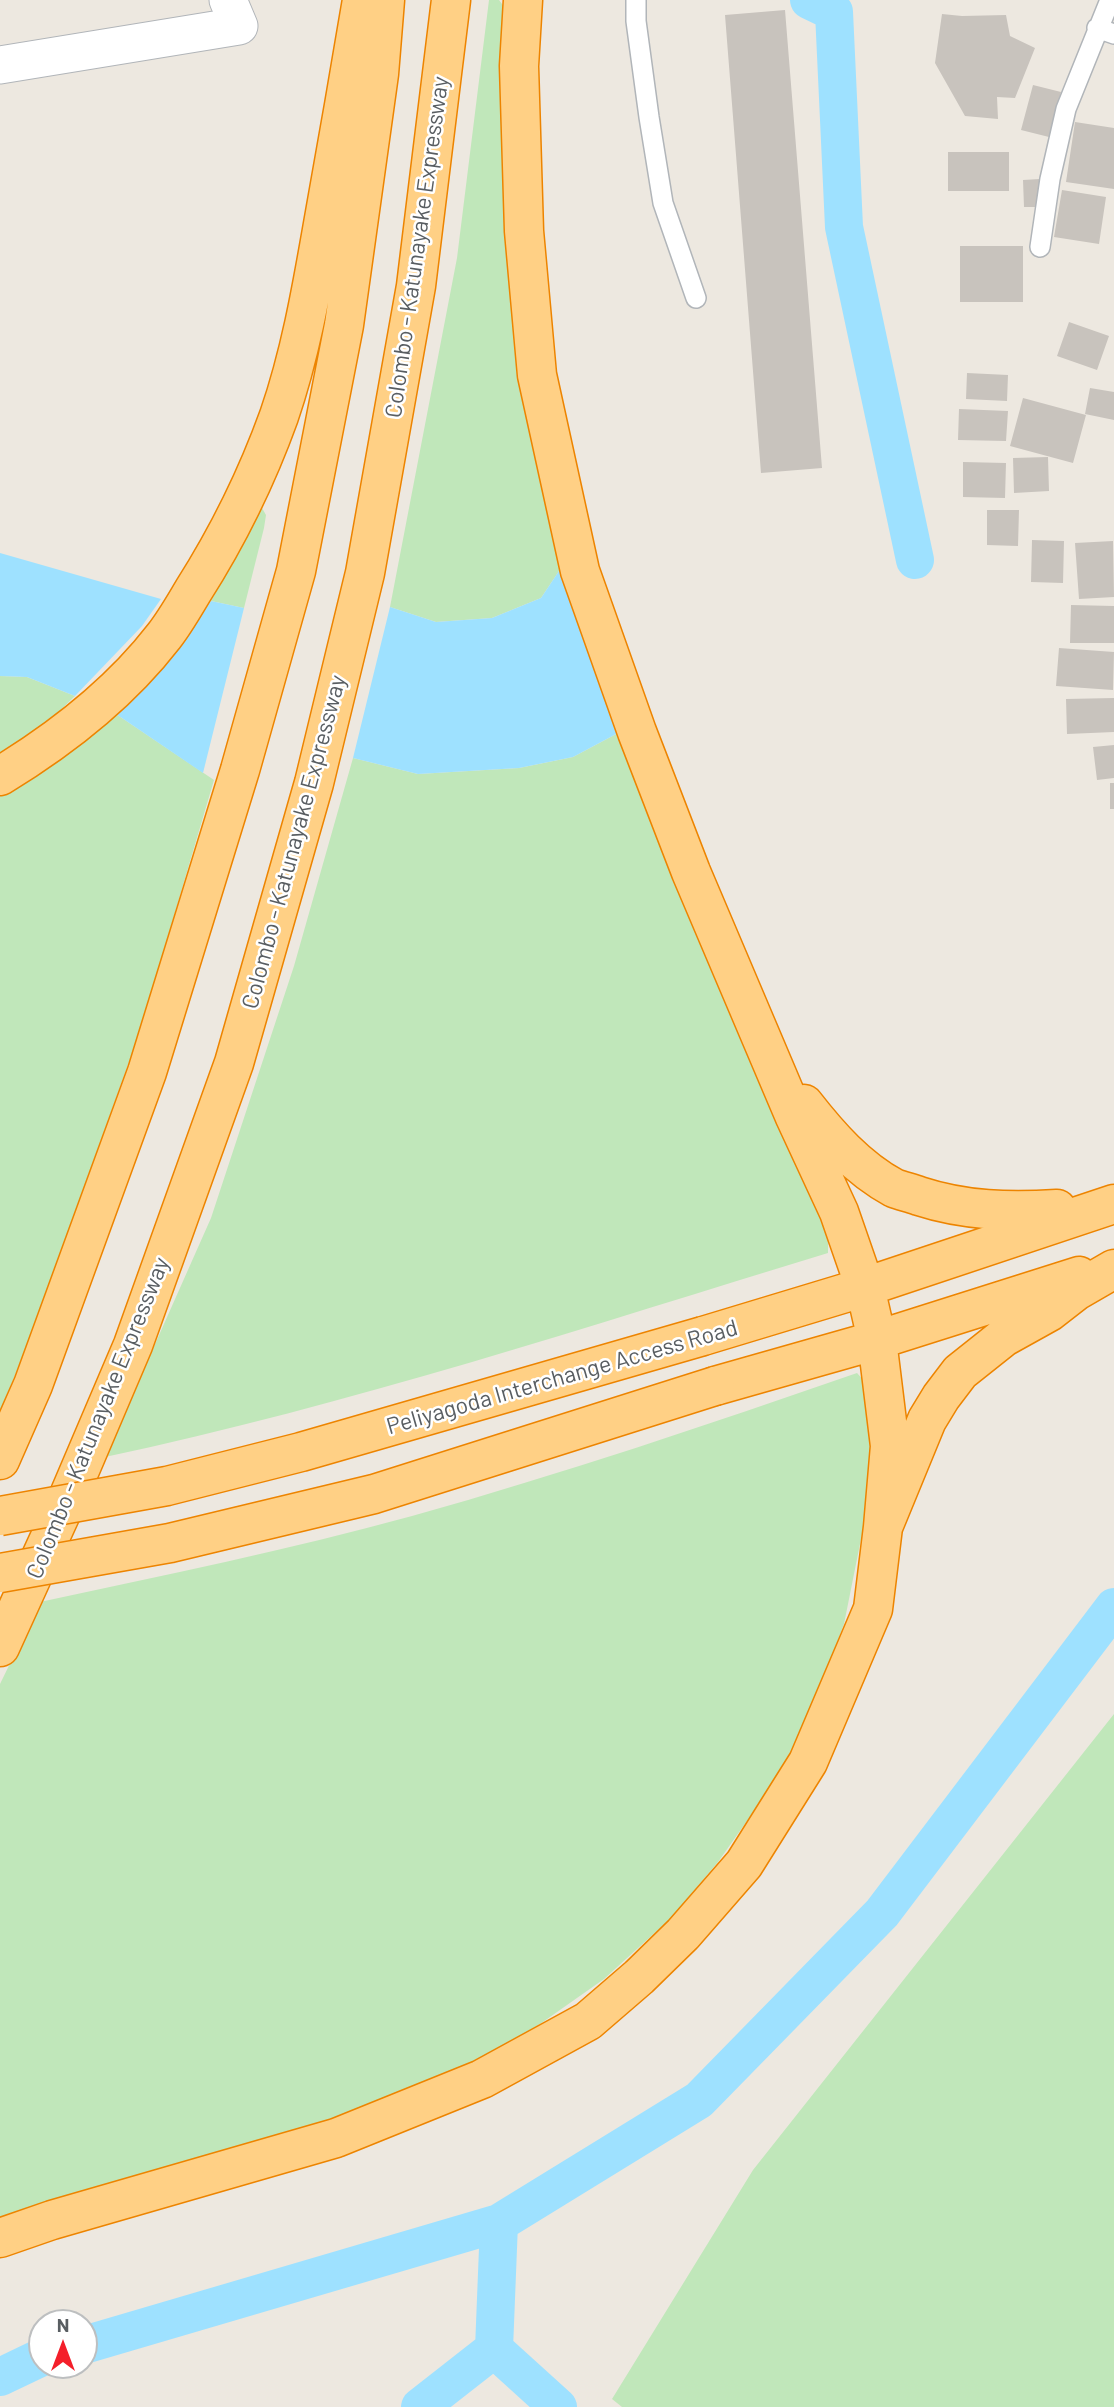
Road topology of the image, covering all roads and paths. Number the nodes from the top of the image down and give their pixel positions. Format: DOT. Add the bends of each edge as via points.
graph roads {
  1 [pos="228,0"];
  2 [pos="362,0"];
  3 [pos="385,0"];
  4 [pos="451,0"];
  5 [pos="523,0"];
  6 [pos="636,0"];
  7 [pos="1110,0"];
  8 [pos="1105,31"];
  9 [pos="0,65"];
  10 [pos="1040,247"];
  11 [pos="696,298"];
  12 [pos="0,776"];
  13 [pos="759,1032"];
  14 [pos="1111,1205"];
  15 [pos="1114,1267"];
  16 [pos="865,1287"];
  17 [pos="877,1340"];
  18 [pos="0,1460"];
  19 [pos="0,1516"];
  20 [pos="883,1527"];
  21 [pos="0,1573"];
  22 [pos="0,1647"];
  23 [pos="0,2238"];
  1 -- 9 [label="street" via="239,26"];
  2 -- 12 [label="highway" via="308,310 279,415 252,483 219,550 165,635 131,674 67,731"];
  3 -- 18 [label="highway" via="344,325 296,571 147,1072 33,1385"];
  4 -- 22 [label="highway, Colombo - Katunayake Expressway" via="416,286 365,573 314,783 234,1063 133,1345"];
  5 -- 13 [label="highway" via="519,66 524,231 537,375 580,571 691,872"];
  6 -- 11 [label="lane" via="663,203"];
  7 -- 8 [label="lane"];
  8 -- 10 [label="lane" via="1066,109"];
  13 -- 14 [label="highway" via="795,1092 830,1137 895,1188 946,1205 1007,1212"];
  13 -- 16 [label="highway" via="839,1212"];
  14 -- 16 [label="highway, Peliyagoda Interchange Access Road"];
  15 -- 17 [label="highway"];
  15 -- 20 [label="highway" via="1004,1337 960,1372 928,1420"];
  16 -- 17 [label="highway"];
  16 -- 19 [label="highway, Peliyagoda Interchange Access Road, bridge" via="301,1452 167,1486"];
  17 -- 20 [label="highway" via="890,1447"];
  17 -- 21 [label="highway, bridge" via="374,1494 170,1544"];
  20 -- 23 [label="highway" via="873,1609 808,1762 744,1864 683,1934 588,2021 482,2079 337,2138"];
}
